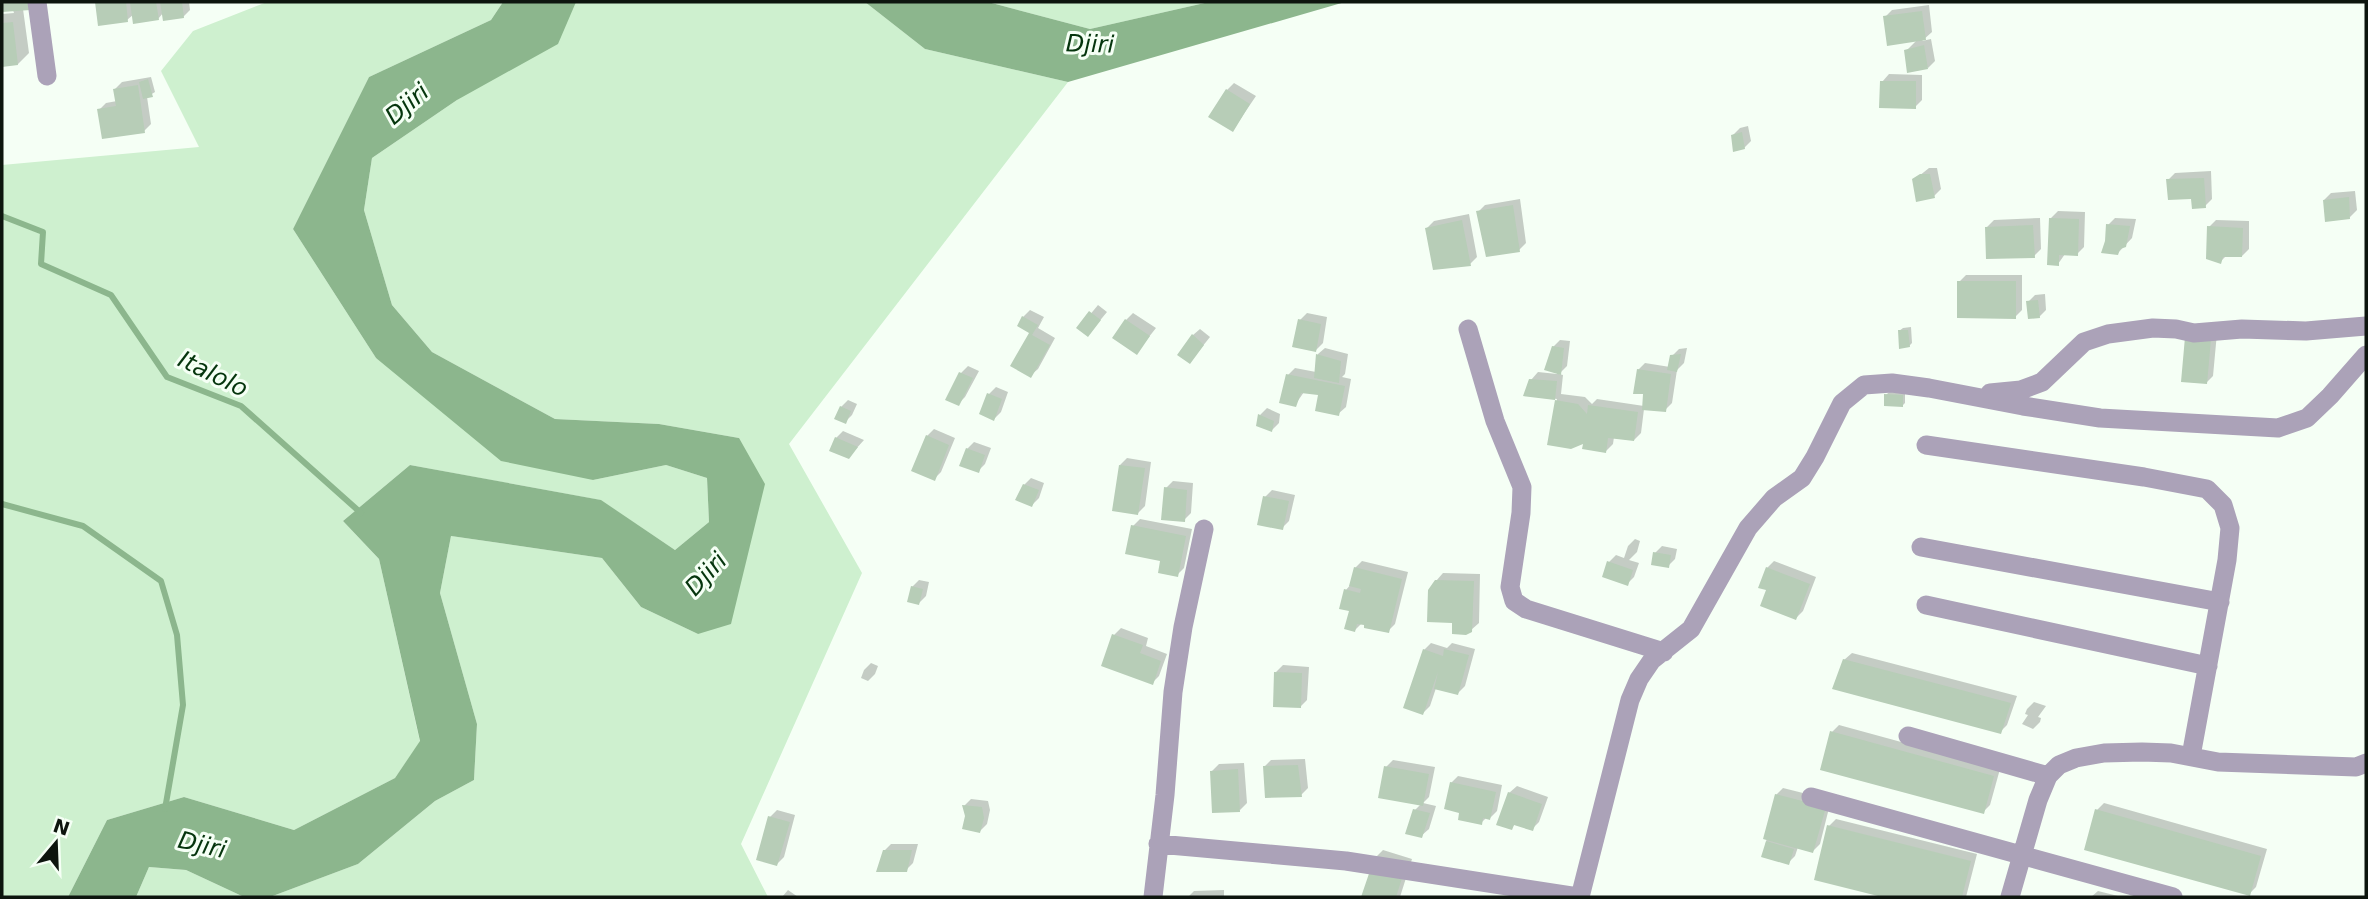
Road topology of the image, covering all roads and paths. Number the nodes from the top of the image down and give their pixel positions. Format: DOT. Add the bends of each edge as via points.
graph roads {
  1 [pos="37,2"];
  2 [pos="47,76"];
  3 [pos="2366,326"];
  4 [pos="1468,329"];
  5 [pos="2366,355"];
  6 [pos="1972,395"];
  7 [pos="1926,445"];
  8 [pos="1204,529"];
  9 [pos="1921,547"];
  10 [pos="2220,602"];
  11 [pos="1926,605"];
  12 [pos="1664,652"];
  13 [pos="2208,666"];
  14 [pos="1908,736"];
  15 [pos="2191,756"];
  16 [pos="2366,763"];
  17 [pos="2048,776"];
  18 [pos="1811,797"];
  19 [pos="1158,844"];
  20 [pos="2022,854"];
  21 [pos="1153,897"];
  22 [pos="1579,897"];
  23 [pos="2010,897"];
  24 [pos="2173,897"];
  1 -- 2 [label="street"];
  3 -- 6 [label="street" via="2202,332 2153,328 2108,334 2084,342 2042,382 2021,390"];
  4 -- 12 [label="street" via="1495,421 1522,487 1510,587 1514,601"];
  5 -- 6 [label="street" via="2307,418 2278,428 2100,418"];
  6 -- 12 [label="street" via="1892,383 1864,385 1842,403 1802,478 1774,498 1748,528 1691,628"];
  7 -- 10 [label="street" via="2207,489 2223,505 2230,528"];
  8 -- 19 [label="street" via="1172,692"];
  9 -- 10 [label="street"];
  10 -- 13 [label="street"];
  11 -- 13 [label="street"];
  12 -- 22 [label="street" via="1639,679 1630,700"];
  13 -- 15 [label="street"];
  14 -- 17 [label="street"];
  15 -- 16 [label="street" via="2218,762 2356,767"];
  15 -- 17 [label="street" via="2104,753 2076,758"];
  17 -- 20 [label="street"];
  18 -- 20 [label="street"];
  19 -- 21 [label="street"];
  19 -- 22 [label="street" via="1346,861"];
  20 -- 23 [label="street"];
  20 -- 24 [label="street"];
}
